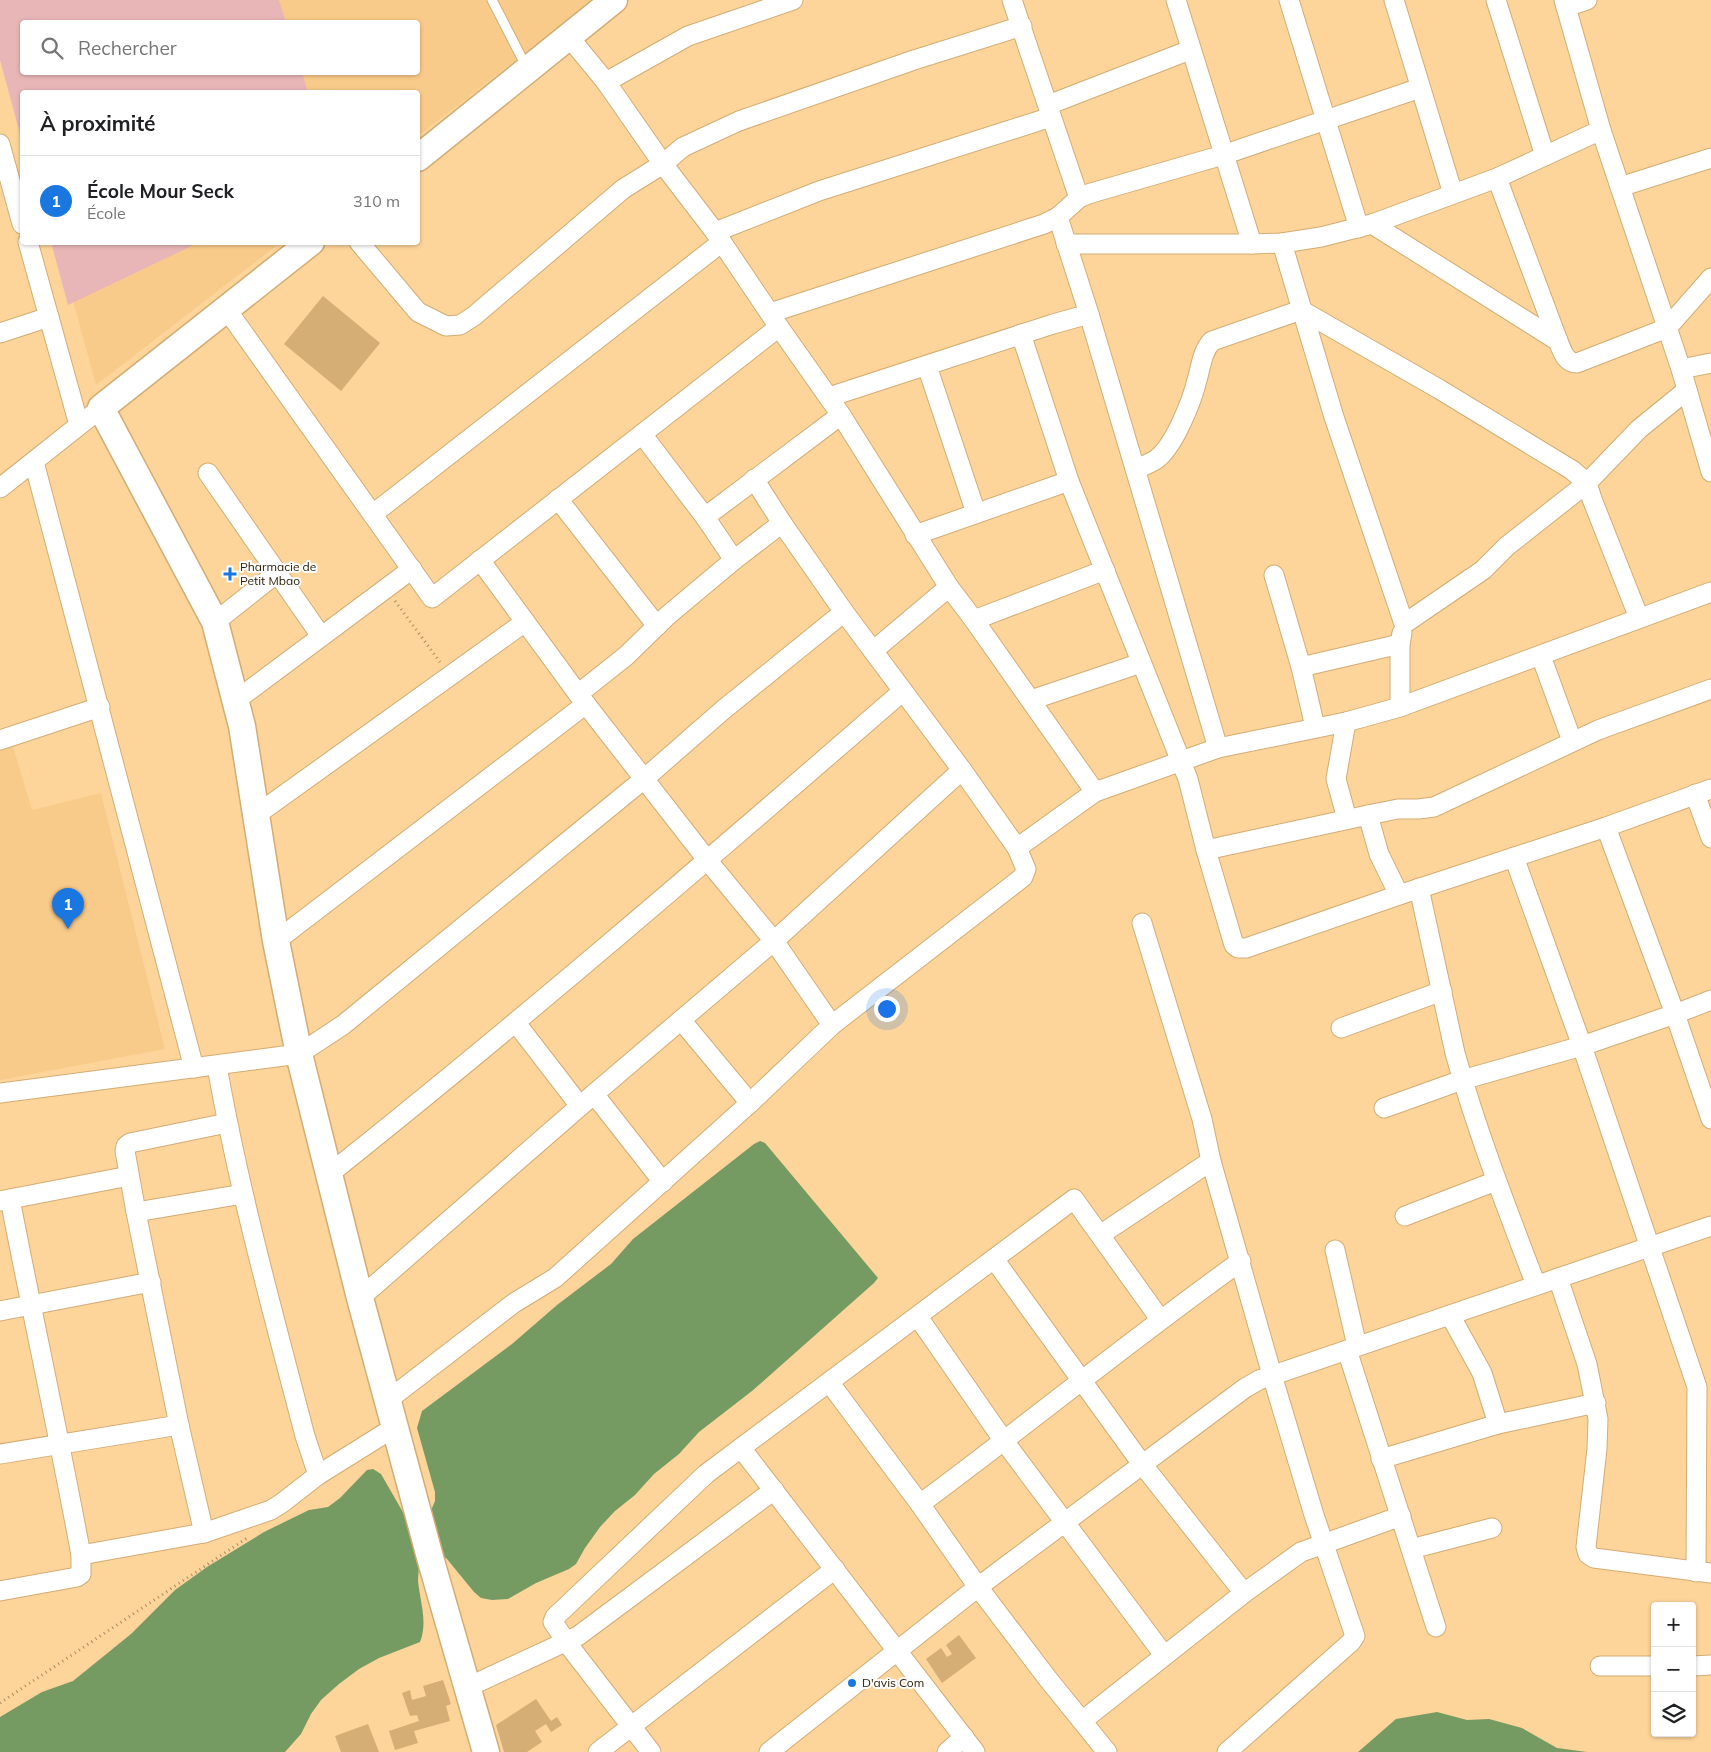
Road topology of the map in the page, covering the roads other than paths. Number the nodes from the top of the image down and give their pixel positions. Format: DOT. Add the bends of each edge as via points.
graph roads {
  1 [pos="492,0"];
  2 [pos="614,0"];
  3 [pos="793,0"];
  4 [pos="1176,0"];
  5 [pos="1289,0"];
  6 [pos="1394,0"];
  7 [pos="1496,0"];
  8 [pos="1587,0"];
  9 [pos="1015,1"];
  10 [pos="1565,3"];
  11 [pos="1022,26"];
  12 [pos="569,36"];
  13 [pos="1190,50"];
  14 [pos="528,70"];
  15 [pos="606,82"];
  16 [pos="1420,88"];
  17 [pos="1049,111"];
  18 [pos="1325,121"];
  19 [pos="1601,130"];
  20 [pos="0,144"];
  21 [pos="1223,155"];
  22 [pos="420,156"];
  23 [pos="1545,156"];
  24 [pos="1711,158"];
  25 [pos="663,164"];
  26 [pos="1497,178"];
  27 [pos="6,186"];
  28 [pos="1620,187"];
  29 [pos="1453,194"];
  30 [pos="1079,198"];
  31 [pos="1058,218"];
  32 [pos="20,219"];
  33 [pos="1365,226"];
  34 [pos="719,237"];
  35 [pos="1282,243"];
  36 [pos="1066,244"];
  37 [pos="1252,244"];
  38 [pos="29,245"];
  39 [pos="307,245"];
  40 [pos="362,245"];
  41 [pos="1711,278"];
  42 [pos="227,310"];
  43 [pos="1301,310"];
  44 [pos="1089,314"];
  45 [pos="49,317"];
  46 [pos="774,320"];
  47 [pos="1667,328"];
  48 [pos="0,333"];
  49 [pos="1021,334"];
  50 [pos="1558,341"];
  51 [pos="1711,363"];
  52 [pos="927,366"];
  53 [pos="1681,370"];
  54 [pos="1687,390"];
  55 [pos="829,397"];
  56 [pos="101,408"];
  57 [pos="841,415"];
  58 [pos="79,425"];
  59 [pos="642,434"];
  60 [pos="34,462"];
  61 [pos="1135,469"];
  62 [pos="1711,472"];
  63 [pos="208,473"];
  64 [pos="754,479"];
  65 [pos="1069,481"];
  66 [pos="1587,483"];
  67 [pos="0,488"];
  68 [pos="558,499"];
  69 [pos="976,513"];
  70 [pos="373,514"];
  71 [pos="705,517"];
  72 [pos="782,523"];
  73 [pos="915,535"];
  74 [pos="480,560"];
  75 [pos="734,560"];
  76 [pos="412,569"];
  77 [pos="1105,570"];
  78 [pos="277,573"];
  79 [pos="1274,575"];
  80 [pos="949,586"];
  81 [pos="1711,592"];
  82 [pos="844,612"];
  83 [pos="1639,618"];
  84 [pos="974,620"];
  85 [pos="215,622"];
  86 [pos="525,622"];
  87 [pos="1404,624"];
  88 [pos="657,626"];
  89 [pos="321,636"];
  90 [pos="1400,644"];
  91 [pos="873,651"];
  92 [pos="1540,656"];
  93 [pos="1141,663"];
  94 [pos="1301,667"];
  95 [pos="1711,688"];
  96 [pos="903,691"];
  97 [pos="582,699"];
  98 [pos="1031,700"];
  99 [pos="235,701"];
  100 [pos="100,707"];
  101 [pos="1400,707"];
  102 [pos="1346,722"];
  103 [pos="1315,727"];
  104 [pos="0,740"];
  105 [pos="1572,741"];
  106 [pos="1218,748"];
  107 [pos="1181,761"];
  108 [pos="962,770"];
  109 [pos="644,779"];
  110 [pos="1703,791"];
  111 [pos="1095,792"];
  112 [pos="256,815"];
  113 [pos="1368,815"];
  114 [pos="1347,819"];
  115 [pos="1606,827"];
  116 [pos="1711,838"];
  117 [pos="1017,848"];
  118 [pos="1206,850"];
  119 [pos="1514,857"];
  120 [pos="708,861"];
  121 [pos="1419,888"];
  122 [pos="1399,895"];
  123 [pos="1142,923"];
  124 [pos="276,941"];
  125 [pos="774,941"];
  126 [pos="1442,991"];
  127 [pos="1711,1000"];
  128 [pos="1675,1014"];
  129 [pos="681,1020"];
  130 [pos="516,1023"];
  131 [pos="832,1025"];
  132 [pos="1341,1028"];
  133 [pos="1582,1046"];
  134 [pos="299,1054"];
  135 [pos="216,1066"];
  136 [pos="194,1068"];
  137 [pos="1462,1080"];
  138 [pos="0,1093"];
  139 [pos="594,1094"];
  140 [pos="750,1103"];
  141 [pos="580,1106"];
  142 [pos="1384,1108"];
  143 [pos="1709,1109"];
  144 [pos="227,1123"];
  145 [pos="1211,1161"];
  146 [pos="328,1175"];
  147 [pos="129,1176"];
  148 [pos="1496,1181"];
  149 [pos="663,1182"];
  150 [pos="243,1194"];
  151 [pos="5,1200"];
  152 [pos="136,1212"];
  153 [pos="1405,1216"];
  154 [pos="1711,1226"];
  155 [pos="1100,1235"];
  156 [pos="1649,1247"];
  157 [pos="1335,1250"];
  158 [pos="994,1259"];
  159 [pos="1241,1261"];
  160 [pos="1558,1278"];
  161 [pos="151,1282"];
  162 [pos="1536,1285"];
  163 [pos="360,1298"];
  164 [pos="31,1305"];
  165 [pos="0,1311"];
  166 [pos="1450,1315"];
  167 [pos="918,1317"];
  168 [pos="1160,1319"];
  169 [pos="1352,1348"];
  170 [pos="1272,1375"];
  171 [pos="1083,1381"];
  172 [pos="829,1382"];
  173 [pos="1704,1386"];
  174 [pos="388,1400"];
  175 [pos="1596,1403"];
  176 [pos="180,1424"];
  177 [pos="1498,1424"];
  178 [pos="395,1427"];
  179 [pos="1004,1441"];
  180 [pos="61,1444"];
  181 [pos="741,1448"];
  182 [pos="0,1454"];
  183 [pos="1381,1459"];
  184 [pos="1142,1464"];
  185 [pos="318,1474"];
  186 [pos="774,1490"];
  187 [pos="920,1504"];
  188 [pos="1401,1516"];
  189 [pos="1064,1523"];
  190 [pos="1492,1528"];
  191 [pos="204,1533"];
  192 [pos="1324,1544"];
  193 [pos="1411,1549"];
  194 [pos="81,1555"];
  195 [pos="834,1569"];
  196 [pos="1704,1572"];
  197 [pos="978,1587"];
  198 [pos="0,1591"];
  199 [pos="1244,1593"];
  200 [pos="1436,1627"];
  201 [pos="567,1643"];
  202 [pos="897,1650"];
  203 [pos="1164,1655"];
  204 [pos="1600,1666"];
  205 [pos="1651,1666"];
  206 [pos="1696,1666"];
  207 [pos="1711,1666"];
  208 [pos="468,1688"];
  209 [pos="1082,1721"];
  210 [pos="631,1726"];
  211 [pos="970,1745"];
  212 [pos="486,1752"];
  213 [pos="598,1752"];
  214 [pos="652,1752"];
  215 [pos="768,1752"];
  216 [pos="947,1752"];
  217 [pos="1107,1752"];
  218 [pos="1227,1752"];
  1 -- 14 [label="lane"];
  2 -- 12 [label="street"];
  3 -- 15 [label="street" via="688,36"];
  4 -- 13 [label="street"];
  5 -- 18 [label="street"];
  6 -- 16 [label="street"];
  7 -- 23 [label="street"];
  8 -- 10 [label="street"];
  9 -- 11 [label="street"];
  10 -- 19 [label="street"];
  11 -- 17 [label="street"];
  11 -- 25 [label="street" via="739,121 683,147"];
  12 -- 14 [label="street"];
  12 -- 15 [label="street"];
  13 -- 17 [label="street"];
  13 -- 21 [label="street"];
  14 -- 22 [label="street"];
  15 -- 25 [label="street"];
  16 -- 18 [label="street"];
  16 -- 29 [label="street"];
  17 -- 30 [label="street"];
  17 -- 34 [label="street" via="819,191"];
  18 -- 21 [label="street"];
  18 -- 33 [label="street"];
  19 -- 23 [label="street"];
  19 -- 28 [label="street"];
  20 -- 27 [label="street"];
  21 -- 30 [label="street"];
  21 -- 37 [label="street"];
  23 -- 26 [label="street"];
  24 -- 28 [label="street"];
  25 -- 34 [label="street"];
  25 -- 40 [label="street" via="623,189 460,326 446,326 418,312"];
  26 -- 29 [label="street"];
  26 -- 50 [label="street"];
  27 -- 32 [label="street"];
  28 -- 47 [label="street"];
  29 -- 33 [label="street"];
  30 -- 31 [label="street"];
  31 -- 36 [label="street"];
  31 -- 46 [label="street"];
  33 -- 35 [label="street"];
  33 -- 50 [label="street"];
  34 -- 46 [label="street"];
  34 -- 70 [label="street"];
  35 -- 37 [label="street"];
  35 -- 43 [label="street"];
  36 -- 37 [label="street"];
  36 -- 44 [label="street"];
  38 -- 45 [label="street"];
  39 -- 42 [label="street"];
  41 -- 47 [label="street"];
  42 -- 56 [label="street"];
  42 -- 70 [label="street"];
  43 -- 61 [label="street" via="1212,341 1203,356 1194,394 1168,447 1154,461"];
  43 -- 66 [label="street" via="1529,442"];
  43 -- 87 [label="street"];
  44 -- 49 [label="street"];
  44 -- 61 [label="street"];
  45 -- 48 [label="street"];
  45 -- 58 [label="street"];
  46 -- 55 [label="street"];
  46 -- 59 [label="street"];
  47 -- 50 [label="street" via="1577,364 1567,360"];
  47 -- 53 [label="street"];
  49 -- 52 [label="street"];
  49 -- 65 [label="street"];
  51 -- 53 [label="street"];
  52 -- 55 [label="street"];
  52 -- 69 [label="street"];
  53 -- 54 [label="street"];
  54 -- 62 [label="street"];
  54 -- 66 [label="street" via="1639,429"];
  55 -- 57 [label="street"];
  56 -- 58 [label="street"];
  56 -- 85 [label="street"];
  57 -- 64 [label="street"];
  57 -- 73 [label="street"];
  58 -- 60 [label="street"];
  59 -- 68 [label="street"];
  59 -- 71 [label="street"];
  60 -- 67 [label="street"];
  60 -- 100 [label="street"];
  61 -- 106 [label="street"];
  63 -- 78 [label="street"];
  64 -- 71 [label="street"];
  64 -- 72 [label="street"];
  65 -- 69 [label="street"];
  65 -- 77 [label="street"];
  66 -- 83 [label="street"];
  66 -- 87 [label="street" via="1507,546 1483,570"];
  68 -- 74 [label="street"];
  68 -- 88 [label="street"];
  69 -- 73 [label="street"];
  70 -- 76 [label="street"];
  71 -- 75 [label="street"];
  72 -- 75 [label="street"];
  72 -- 82 [label="street"];
  73 -- 80 [label="street"];
  74 -- 76 [label="street" via="432,598"];
  74 -- 86 [label="street"];
  75 -- 88 [label="street"];
  76 -- 89 [label="street"];
  77 -- 84 [label="street"];
  77 -- 93 [label="street"];
  78 -- 85 [label="street"];
  78 -- 89 [label="street"];
  79 -- 94 [label="street"];
  80 -- 84 [label="street"];
  80 -- 91 [label="street"];
  81 -- 83 [label="street"];
  82 -- 91 [label="street"];
  82 -- 109 [label="street"];
  83 -- 92 [label="street"];
  84 -- 98 [label="street"];
  85 -- 99 [label="street"];
  86 -- 97 [label="street"];
  86 -- 112 [label="street"];
  87 -- 90 [label="street"];
  88 -- 97 [label="street"];
  89 -- 99 [label="street"];
  90 -- 94 [label="street"];
  90 -- 101 [label="street"];
  91 -- 96 [label="street"];
  92 -- 101 [label="street"];
  92 -- 105 [label="street"];
  93 -- 98 [label="street"];
  93 -- 107 [label="street"];
  94 -- 103 [label="street"];
  95 -- 105 [label="street"];
  96 -- 108 [label="street"];
  96 -- 120 [label="street"];
  97 -- 109 [label="street"];
  97 -- 124 [label="street"];
  98 -- 111 [label="street"];
  99 -- 112 [label="street"];
  100 -- 104 [label="street"];
  100 -- 136 [label="street"];
  101 -- 102 [label="street"];
  102 -- 103 [label="street"];
  102 -- 114 [label="street" via="1336,779"];
  103 -- 106 [label="street"];
  105 -- 113 [label="street" via="1434,807"];
  106 -- 107 [label="street"];
  107 -- 111 [label="street"];
  107 -- 118 [label="street"];
  108 -- 117 [label="street"];
  108 -- 125 [label="street"];
  109 -- 120 [label="street"];
  109 -- 134 [label="street" via="343,1025"];
  110 -- 115 [label="street"];
  110 -- 116 [label="street"];
  111 -- 117 [label="street"];
  112 -- 124 [label="street"];
  113 -- 114 [label="street"];
  113 -- 122 [label="street" via="1379,854"];
  114 -- 118 [label="street"];
  115 -- 119 [label="street"];
  115 -- 128 [label="street"];
  117 -- 131 [label="street" via="1026,869 1023,877"];
  118 -- 122 [label="street" via="1232,940 1238,948 1246,948"];
  119 -- 121 [label="street"];
  119 -- 133 [label="street"];
  120 -- 125 [label="street"];
  120 -- 130 [label="street"];
  121 -- 122 [label="street"];
  121 -- 126 [label="street"];
  123 -- 145 [label="street" via="1202,1119"];
  124 -- 134 [label="street"];
  125 -- 129 [label="street"];
  125 -- 131 [label="street"];
  126 -- 132 [label="street"];
  126 -- 137 [label="street"];
  127 -- 128 [label="street"];
  128 -- 133 [label="street"];
  128 -- 143 [label="street"];
  129 -- 139 [label="street"];
  129 -- 140 [label="street"];
  130 -- 141 [label="street"];
  130 -- 146 [label="street"];
  131 -- 140 [label="street"];
  133 -- 137 [label="street"];
  133 -- 156 [label="street"];
  134 -- 135 [label="street"];
  134 -- 146 [label="street"];
  135 -- 136 [label="street"];
  135 -- 144 [label="street"];
  136 -- 138 [label="street"];
  137 -- 142 [label="street"];
  137 -- 148 [label="street"];
  139 -- 141 [label="street"];
  139 -- 149 [label="street"];
  140 -- 149 [label="street"];
  141 -- 163 [label="street"];
  144 -- 147 [label="street" via="130,1143 125,1152"];
  144 -- 150 [label="street"];
  145 -- 155 [label="street"];
  145 -- 159 [label="street"];
  146 -- 163 [label="street"];
  147 -- 151 [label="street"];
  147 -- 152 [label="street"];
  148 -- 153 [label="street"];
  148 -- 162 [label="street"];
  149 -- 174 [label="street" via="555,1278 514,1303"];
  150 -- 152 [label="street"];
  150 -- 185 [label="street" via="305,1436"];
  151 -- 164 [label="street"];
  152 -- 161 [label="street"];
  154 -- 156 [label="street"];
  155 -- 158 [label="street" via="1074,1199"];
  155 -- 168 [label="street"];
  156 -- 160 [label="street"];
  156 -- 173 [label="street"];
  157 -- 169 [label="street"];
  158 -- 167 [label="street"];
  158 -- 171 [label="street"];
  159 -- 168 [label="street"];
  159 -- 170 [label="street"];
  160 -- 162 [label="street"];
  160 -- 175 [label="street" via="1587,1364"];
  161 -- 164 [label="street"];
  161 -- 176 [label="street"];
  162 -- 166 [label="street"];
  163 -- 174 [label="street"];
  164 -- 165 [label="street"];
  164 -- 180 [label="street"];
  166 -- 169 [label="street"];
  166 -- 177 [label="street" via="1482,1373"];
  167 -- 172 [label="street"];
  167 -- 179 [label="street"];
  168 -- 171 [label="street"];
  169 -- 170 [label="street"];
  169 -- 183 [label="street"];
  170 -- 184 [label="street" via="1245,1388"];
  170 -- 192 [label="street"];
  171 -- 179 [label="street"];
  171 -- 184 [label="street"];
  172 -- 181 [label="street"];
  172 -- 187 [label="street"];
  173 -- 196 [label="street"];
  174 -- 178 [label="street"];
  175 -- 177 [label="street"];
  175 -- 196 [label="street" via="1598,1430 1586,1547 1588,1554 1594,1558"];
  176 -- 180 [label="street"];
  176 -- 191 [label="street"];
  177 -- 183 [label="street"];
  178 -- 185 [label="street"];
  178 -- 208 [label="street"];
  179 -- 187 [label="street"];
  179 -- 189 [label="street"];
  180 -- 182 [label="street"];
  180 -- 194 [label="street"];
  181 -- 186 [label="street"];
  181 -- 201 [label="street" via="690,1488 555,1617 553,1622"];
  183 -- 188 [label="street"];
  184 -- 189 [label="street"];
  184 -- 199 [label="street"];
  185 -- 191 [label="street" via="271,1510"];
  186 -- 195 [label="street"];
  186 -- 201 [label="street"];
  187 -- 197 [label="street"];
  188 -- 192 [label="street"];
  188 -- 193 [label="street"];
  189 -- 197 [label="street"];
  189 -- 203 [label="street"];
  190 -- 193 [label="street"];
  191 -- 194 [label="street"];
  192 -- 199 [label="street" via="1301,1552"];
  192 -- 218 [label="street" via="1355,1638"];
  193 -- 200 [label="street"];
  194 -- 198 [label="street" via="81,1574 77,1577"];
  195 -- 202 [label="street"];
  195 -- 210 [label="street"];
  197 -- 202 [label="street"];
  197 -- 209 [label="street"];
  199 -- 203 [label="street"];
  201 -- 208 [label="street"];
  201 -- 210 [label="street"];
  202 -- 211 [label="street"];
  202 -- 215 [label="street"];
  203 -- 209 [label="street"];
  204 -- 205 [label="street"];
  206 -- 207 [label="street"];
  208 -- 212 [label="street"];
  209 -- 217 [label="street"];
  210 -- 213 [label="street"];
  210 -- 214 [label="street"];
  211 -- 216 [label="street"];
}
